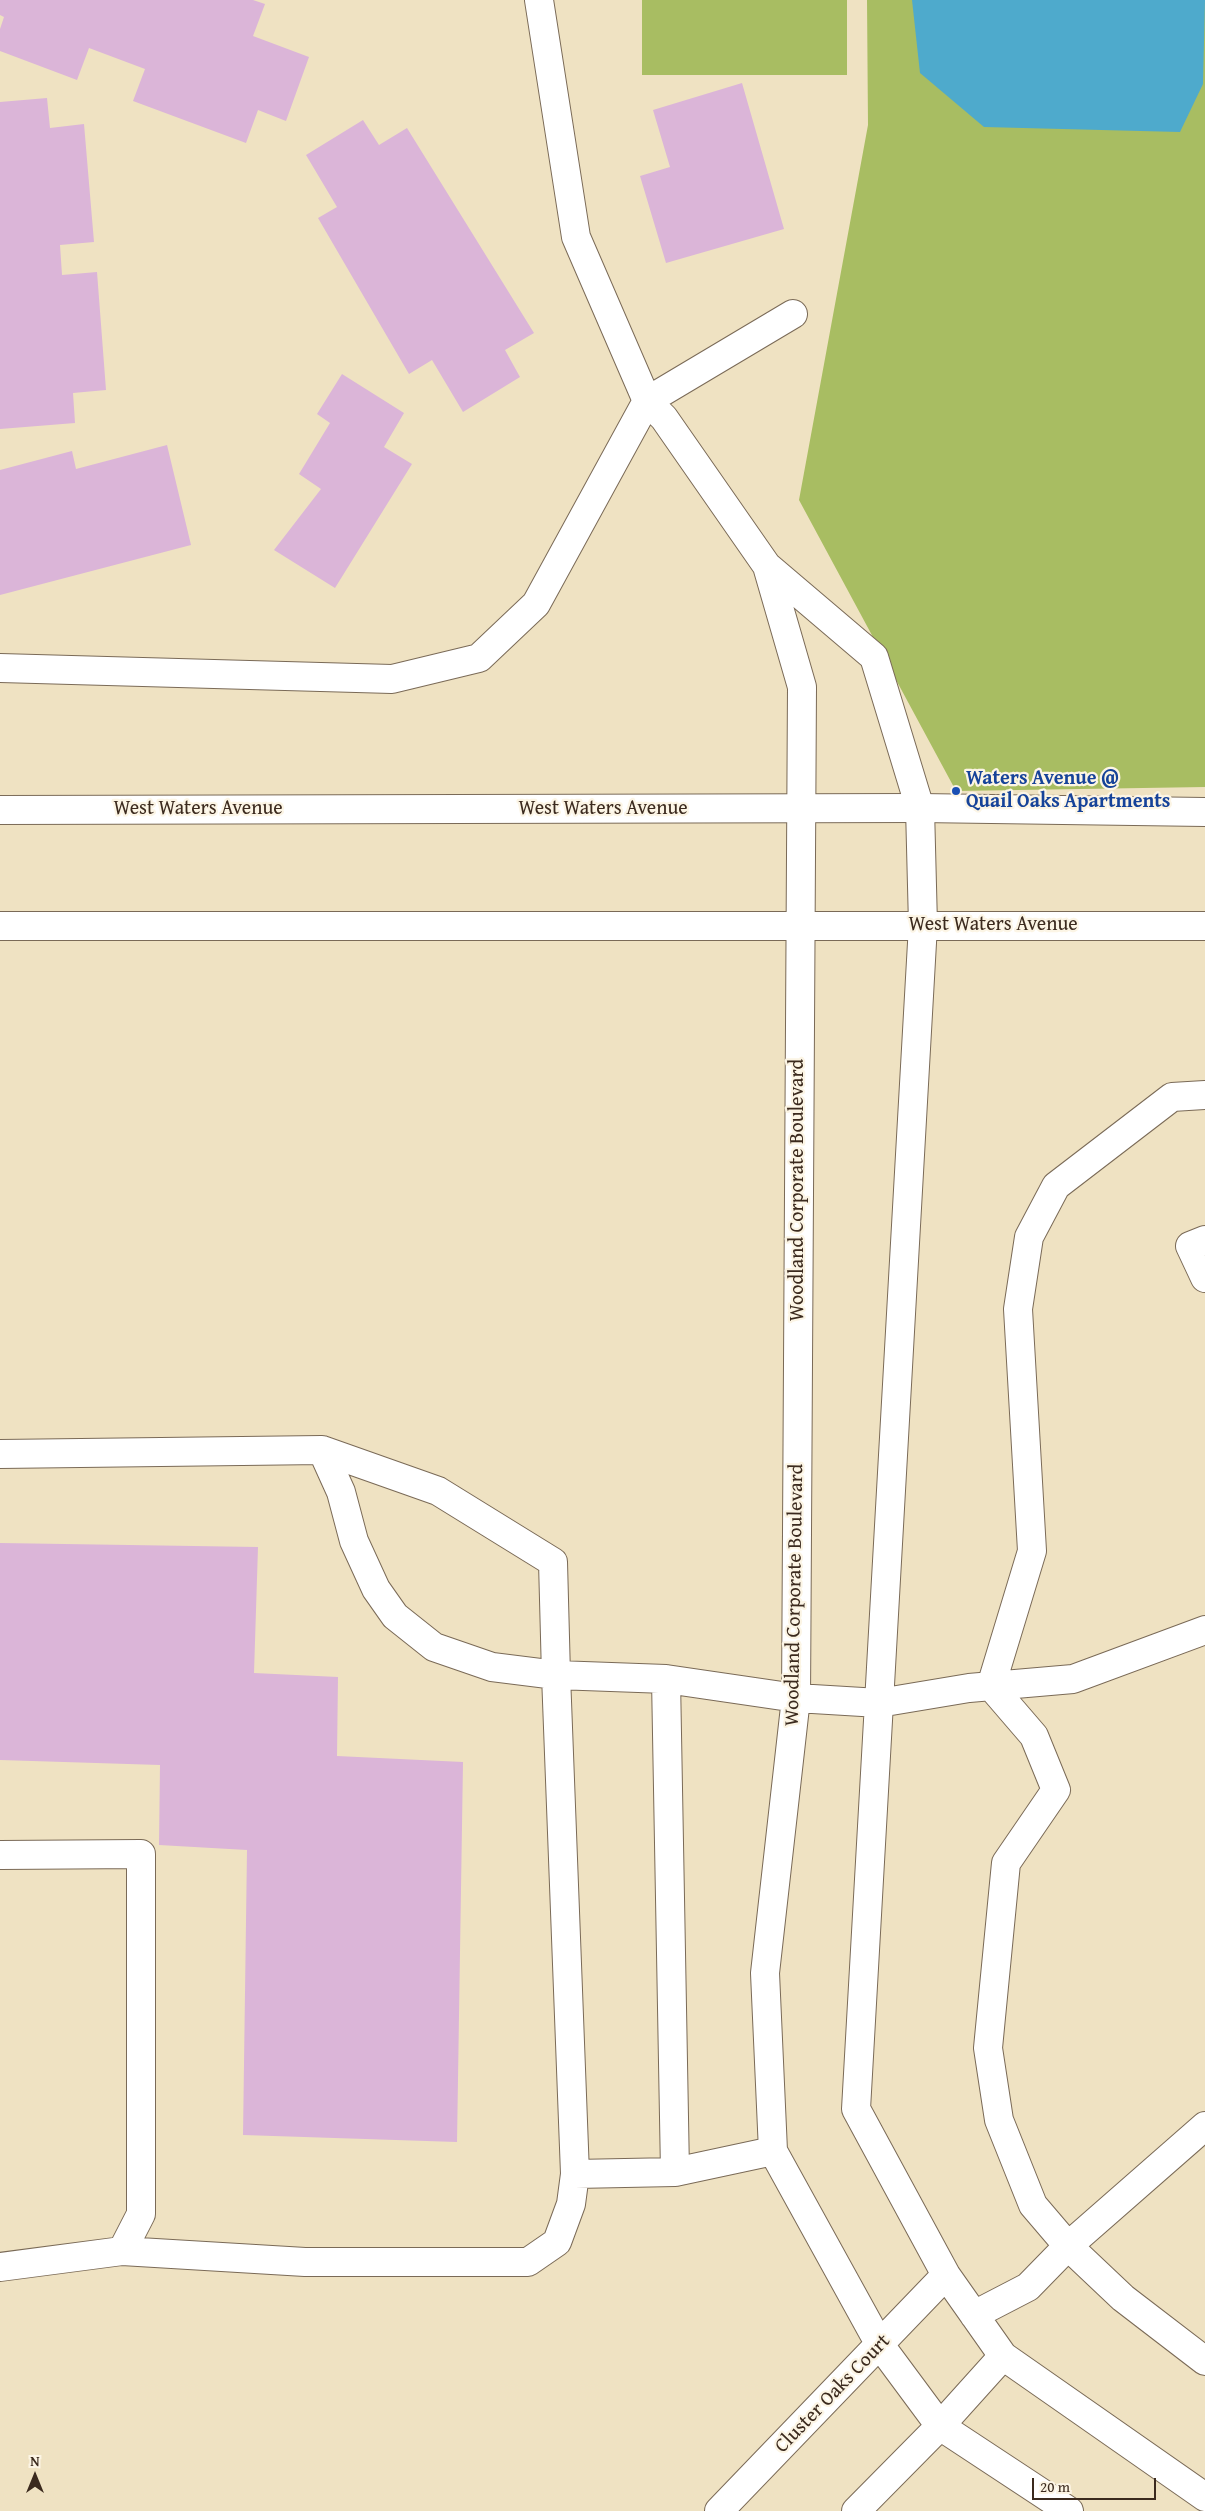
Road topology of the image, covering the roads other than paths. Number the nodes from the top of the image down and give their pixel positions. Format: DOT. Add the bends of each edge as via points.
graph roads {
  1 [pos="539,0"];
  2 [pos="793,314"];
  3 [pos="647,401"];
  4 [pos="767,566"];
  5 [pos="0,668"];
  6 [pos="801,808"];
  7 [pos="920,808"];
  8 [pos="0,810"];
  9 [pos="1205,812"];
  10 [pos="799,925"];
  11 [pos="922,925"];
  12 [pos="0,926"];
  13 [pos="1205,926"];
  14 [pos="1205,1094"];
  15 [pos="1205,1240"];
  16 [pos="1205,1278"];
  17 [pos="322,1450"];
  18 [pos="0,1454"];
  19 [pos="1205,1630"];
  20 [pos="556,1675"];
  21 [pos="666,1679"];
  22 [pos="991,1686"];
  23 [pos="796,1698"];
  24 [pos="879,1703"];
  25 [pos="0,1855"];
  26 [pos="1205,2126"];
  27 [pos="773,2151"];
  28 [pos="675,2172"];
  29 [pos="575,2174"];
  30 [pos="1068,2246"];
  31 [pos="122,2251"];
  32 [pos="0,2267"];
  33 [pos="946,2275"];
  34 [pos="974,2315"];
  35 [pos="880,2345"];
  36 [pos="1002,2356"];
  37 [pos="1205,2361"];
  38 [pos="940,2426"];
  39 [pos="1205,2497"];
  40 [pos="719,2511"];
  41 [pos="856,2511"];
  42 [pos="1069,2511"];
  1 -- 3 [label="street" via="576,237"];
  2 -- 3 [label="street"];
  3 -- 4 [label="street" via="664,418"];
  3 -- 5 [label="street" via="536,604 479,658 392,679"];
  4 -- 6 [label="street, Woodland Corporate Boulevard" via="802,687"];
  4 -- 7 [label="street" via="874,657"];
  6 -- 7 [label="street, West Waters Avenue"];
  6 -- 8 [label="street, West Waters Avenue"];
  6 -- 10 [label="street, Woodland Corporate Boulevard"];
  7 -- 9 [label="street, West Waters Avenue"];
  7 -- 11 [label="street"];
  10 -- 11 [label="street, West Waters Avenue"];
  10 -- 12 [label="street, West Waters Avenue"];
  10 -- 23 [label="street, Woodland Corporate Boulevard"];
  11 -- 13 [label="street, West Waters Avenue"];
  11 -- 24 [label="street"];
  14 -- 22 [label="street" via="1172,1097 1056,1186 1029,1237 1018,1309 1032,1551"];
  15 -- 16 [label="street" via="1190,1246"];
  17 -- 18 [label="street"];
  17 -- 20 [label="street" via="341,1492 354,1541 376,1589 395,1616 434,1647 492,1667"];
  17 -- 20 [label="street" via="438,1491 553,1562"];
  19 -- 22 [label="street" via="1073,1679"];
  20 -- 21 [label="street"];
  20 -- 29 [label="street"];
  21 -- 23 [label="street"];
  21 -- 28 [label="street"];
  22 -- 24 [label="street"];
  22 -- 30 [label="street" via="1034,1736 1056,1790 1006,1863 988,2048 999,2120 1033,2205"];
  23 -- 24 [label="street"];
  23 -- 27 [label="street, Woodland Corporate Boulevard" via="765,1973"];
  24 -- 33 [label="street" via="856,2110"];
  25 -- 31 [label="street" via="141,1854 141,2214"];
  26 -- 30 [label="street"];
  27 -- 28 [label="street"];
  27 -- 35 [label="street, Woodland Corporate Boulevard"];
  28 -- 29 [label="street"];
  29 -- 31 [label="street" via="571,2204 557,2242 528,2262 305,2262"];
  30 -- 34 [label="street" via="1028,2287"];
  30 -- 37 [label="street" via="1123,2298"];
  31 -- 32 [label="street"];
  33 -- 34 [label="street"];
  33 -- 35 [label="street, Cluster Oaks Court"];
  34 -- 36 [label="street"];
  35 -- 38 [label="street, Woodland Corporate Boulevard"];
  35 -- 40 [label="street, Cluster Oaks Court"];
  36 -- 38 [label="street"];
  36 -- 39 [label="street"];
  38 -- 41 [label="street"];
  38 -- 42 [label="street, Woodland Corporate Boulevard"];
}
